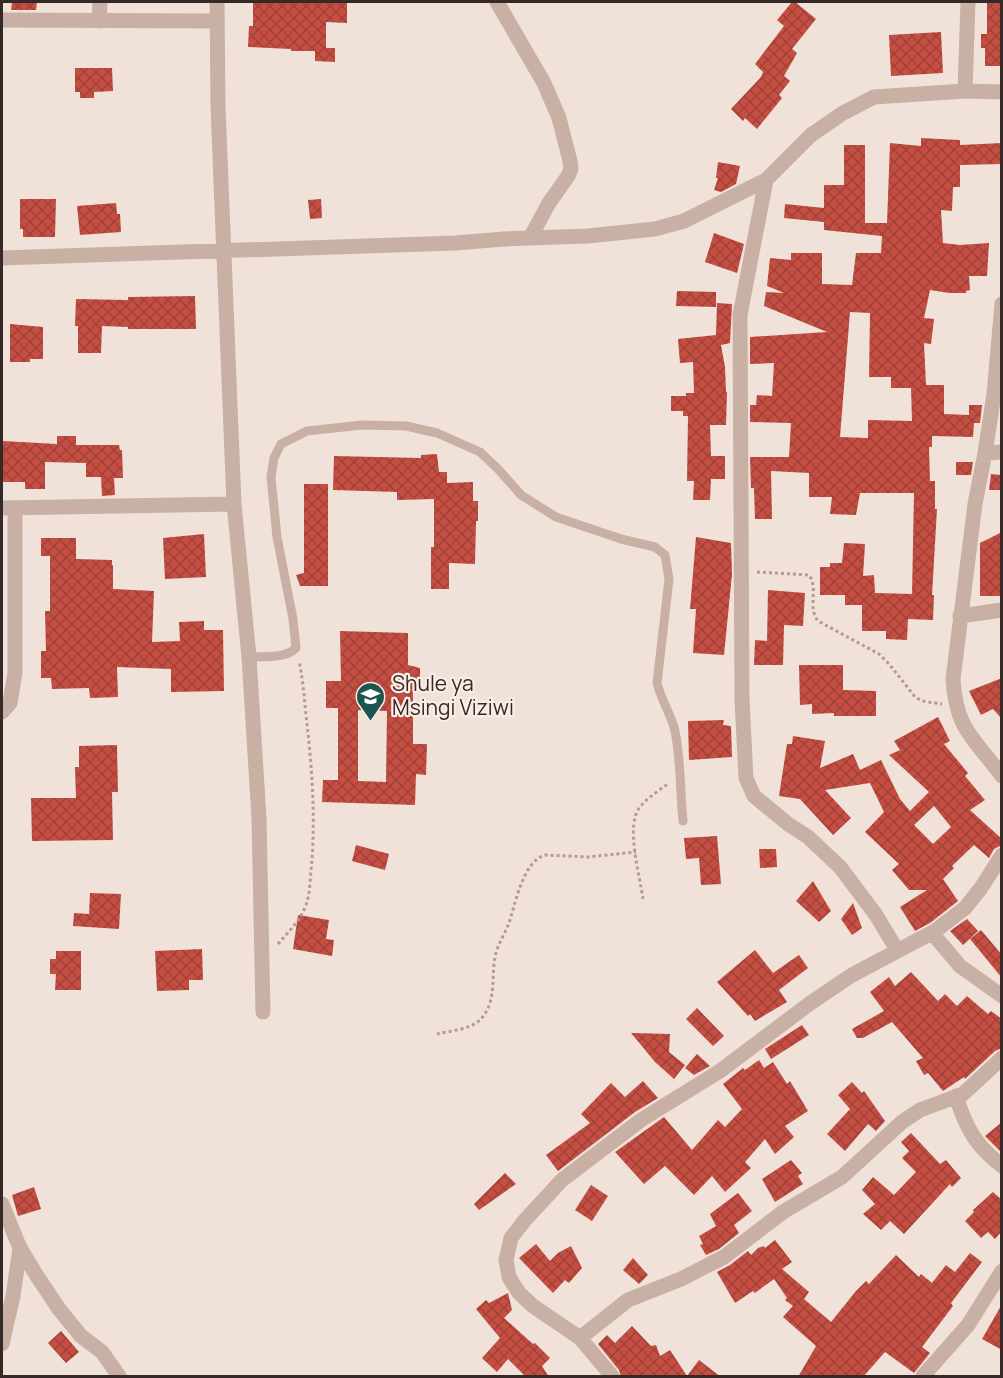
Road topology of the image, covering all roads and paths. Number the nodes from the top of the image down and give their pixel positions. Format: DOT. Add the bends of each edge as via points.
graph roads {
  1 [pos="100,2"];
  2 [pos="217,2"];
  3 [pos="497,2"];
  4 [pos="968,2"];
  5 [pos="2,20"];
  6 [pos="99,21"];
  7 [pos="216,21"];
  8 [pos="965,91"];
  9 [pos="1002,92"];
  10 [pos="766,180"];
  11 [pos="530,238"];
  12 [pos="225,251"];
  13 [pos="2,258"];
  14 [pos="1002,304"];
  15 [pos="1002,452"];
  16 [pos="986,453"];
  17 [pos="234,504"];
  18 [pos="8,508"];
  19 [pos="741,572"];
  20 [pos="1002,610"];
  21 [pos="960,616"];
  22 [pos="296,648"];
  23 [pos="249,657"];
  24 [pos="2,712"];
  25 [pos="957,712"];
  26 [pos="679,775"];
  27 [pos="1002,776"];
  28 [pos="683,821"];
  29 [pos="636,852"];
  30 [pos="1002,855"];
  31 [pos="643,899"];
  32 [pos="932,933"];
  33 [pos="897,950"];
  34 [pos="262,963"];
  35 [pos="1002,996"];
  36 [pos="263,1012"];
  37 [pos="437,1034"];
  38 [pos="1002,1058"];
  39 [pos="956,1096"];
  40 [pos="1002,1166"];
  41 [pos="2,1204"];
  42 [pos="20,1248"];
  43 [pos="1000,1278"];
  44 [pos="580,1338"];
  45 [pos="2,1344"];
  46 [pos="119,1377"];
  47 [pos="612,1377"];
  48 [pos="923,1377"];
  1 -- 6 [label="street"];
  2 -- 7 [label="street"];
  3 -- 11 [label="street" via="544,83 559,118 570,161 568,176"];
  4 -- 8 [label="street"];
  5 -- 6 [label="street"];
  6 -- 7 [label="street"];
  7 -- 12 [label="street"];
  8 -- 9 [label="street"];
  8 -- 10 [label="street" via="874,97 811,135"];
  10 -- 11 [label="street" via="684,221 655,229"];
  10 -- 19 [label="street" via="740,315"];
  11 -- 12 [label="street"];
  12 -- 13 [label="street"];
  12 -- 17 [label="street"];
  14 -- 16 [label="street"];
  15 -- 16 [label="street"];
  16 -- 21 [label="street"];
  17 -- 18 [label="street"];
  17 -- 23 [label="street"];
  18 -- 24 [label="street" via="15,673 10,703"];
  19 -- 25 [label="path" via="809,575 813,582 813,613 818,621 879,654 918,699"];
  19 -- 33 [label="street" via="746,778 754,796 840,867"];
  20 -- 21 [label="street"];
  21 -- 25 [label="street" via="953,680"];
  22 -- 23 [label="lane" via="281,656"];
  22 -- 26 [label="lane" via="271,477 273,458 281,444 307,431 363,425 406,426 437,433 480,452 521,495 556,517 655,547 665,555 669,579 657,683 674,728"];
  22 -- 34 [label="path" via="312,767 314,819 308,899 297,922"];
  23 -- 34 [label="street" via="259,818"];
  25 -- 27 [label="street" via="975,743"];
  26 -- 28 [label="lane"];
  26 -- 29 [label="path" via="639,807 633,828"];
  29 -- 31 [label="path"];
  29 -- 37 [label="path" via="539,857 518,890 498,946 489,1005 481,1019"];
  30 -- 32 [label="street" via="965,908"];
  32 -- 33 [label="street"];
  32 -- 35 [label="street" via="960,966"];
  33 -- 44 [label="street" via="852,975 720,1071 641,1120 562,1180 525,1220 511,1238 506,1260 509,1277 533,1306"];
  34 -- 36 [label="street"];
  38 -- 39 [label="street"];
  39 -- 40 [label="street" via="971,1136"];
  39 -- 44 [label="street" via="920,1110 902,1122 842,1177 783,1212 724,1257 628,1300"];
  41 -- 42 [label="street"];
  42 -- 45 [label="street"];
  42 -- 46 [label="street" via="59,1309 81,1336 102,1352"];
  43 -- 48 [label="street" via="968,1325"];
  44 -- 47 [label="street"];
}
